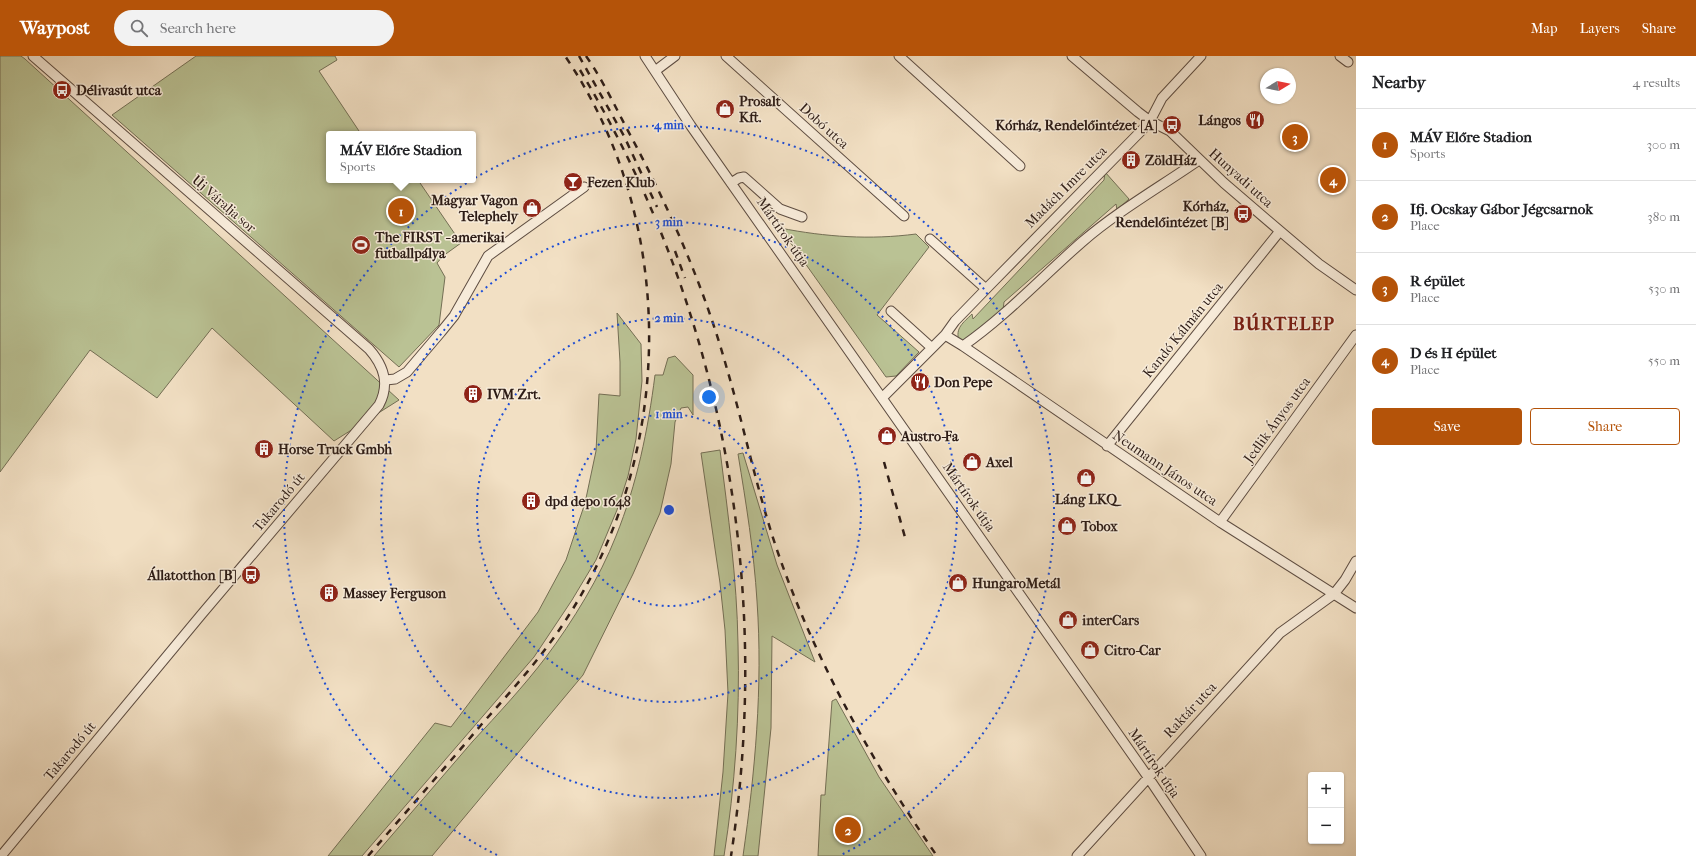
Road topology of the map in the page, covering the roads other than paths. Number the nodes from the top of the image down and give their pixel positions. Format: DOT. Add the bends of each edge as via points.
graph roads {
  1 [pos="33,56"];
  2 [pos="645,56"];
  3 [pos="675,56"];
  4 [pos="726,56"];
  5 [pos="900,56"];
  6 [pos="1072,56"];
  7 [pos="1201,56"];
  8 [pos="1340,56"];
  9 [pos="1348,62"];
  10 [pos="655,71"];
  11 [pos="1150,121"];
  12 [pos="1199,160"];
  13 [pos="1020,166"];
  14 [pos="731,183"];
  15 [pos="584,187"];
  16 [pos="904,216"];
  17 [pos="802,217"];
  18 [pos="1280,231"];
  19 [pos="930,239"];
  20 [pos="986,289"];
  21 [pos="1356,290"];
  22 [pos="891,311"];
  23 [pos="945,335"];
  24 [pos="1356,335"];
  25 [pos="962,346"];
  26 [pos="932,348"];
  27 [pos="386,380"];
  28 [pos="882,398"];
  29 [pos="1107,446"];
  30 [pos="1220,522"];
  31 [pos="1356,561"];
  32 [pos="1334,594"];
  33 [pos="1356,608"];
  34 [pos="1148,777"];
  35 [pos="1,856"];
  36 [pos="1077,856"];
  37 [pos="1201,856"];
  1 -- 27 [label="street, Új Váralja sor" via="369,350 381,365"];
  2 -- 10 [label="street, Mártírok útja"];
  3 -- 10 [label="street"];
  4 -- 16 [label="street, Dobó utca"];
  5 -- 13 [label="street"];
  6 -- 11 [label="street, Hunyadi utca"];
  7 -- 11 [label="street, Madách Imre utca" via="1162,98"];
  8 -- 9 [label="street"];
  10 -- 14 [label="street, Mártírok útja"];
  11 -- 12 [label="street, Hunyadi utca" via="1170,131"];
  11 -- 20 [label="street, Madách Imre utca"];
  12 -- 18 [label="street, Hunyadi utca"];
  12 -- 25 [label="street" via="1141,198 1083,241 1003,315"];
  14 -- 17 [label="street" via="744,177 780,210"];
  14 -- 28 [label="street, Mártírok útja"];
  15 -- 27 [label="street" via="488,256 454,316 441,332 407,372 395,379"];
  18 -- 21 [label="street, Hunyadi utca" via="1319,264"];
  18 -- 29 [label="street, Kandó Kálmán utca"];
  19 -- 20 [label="street"];
  20 -- 23 [label="street, Madách Imre utca"];
  22 -- 26 [label="street"];
  23 -- 25 [label="street"];
  23 -- 26 [label="street, Madách Imre utca"];
  24 -- 30 [label="street, Jedlik Ányos utca"];
  25 -- 29 [label="street, Neumann János utca"];
  26 -- 28 [label="street, Madách Imre utca"];
  27 -- 35 [label="street, Takarodó út" via="386,389 380,405 205,610"];
  28 -- 34 [label="street, Mártírok útja"];
  29 -- 30 [label="street, Neumann János utca"];
  30 -- 32 [label="street, Neumann János utca"];
  31 -- 32 [label="street, Raktár utca"];
  32 -- 33 [label="street, Neumann János utca"];
  32 -- 34 [label="street, Raktár utca" via="1280,633"];
  34 -- 36 [label="street, Raktár utca"];
  34 -- 37 [label="street, Mártírok útja"];
}
